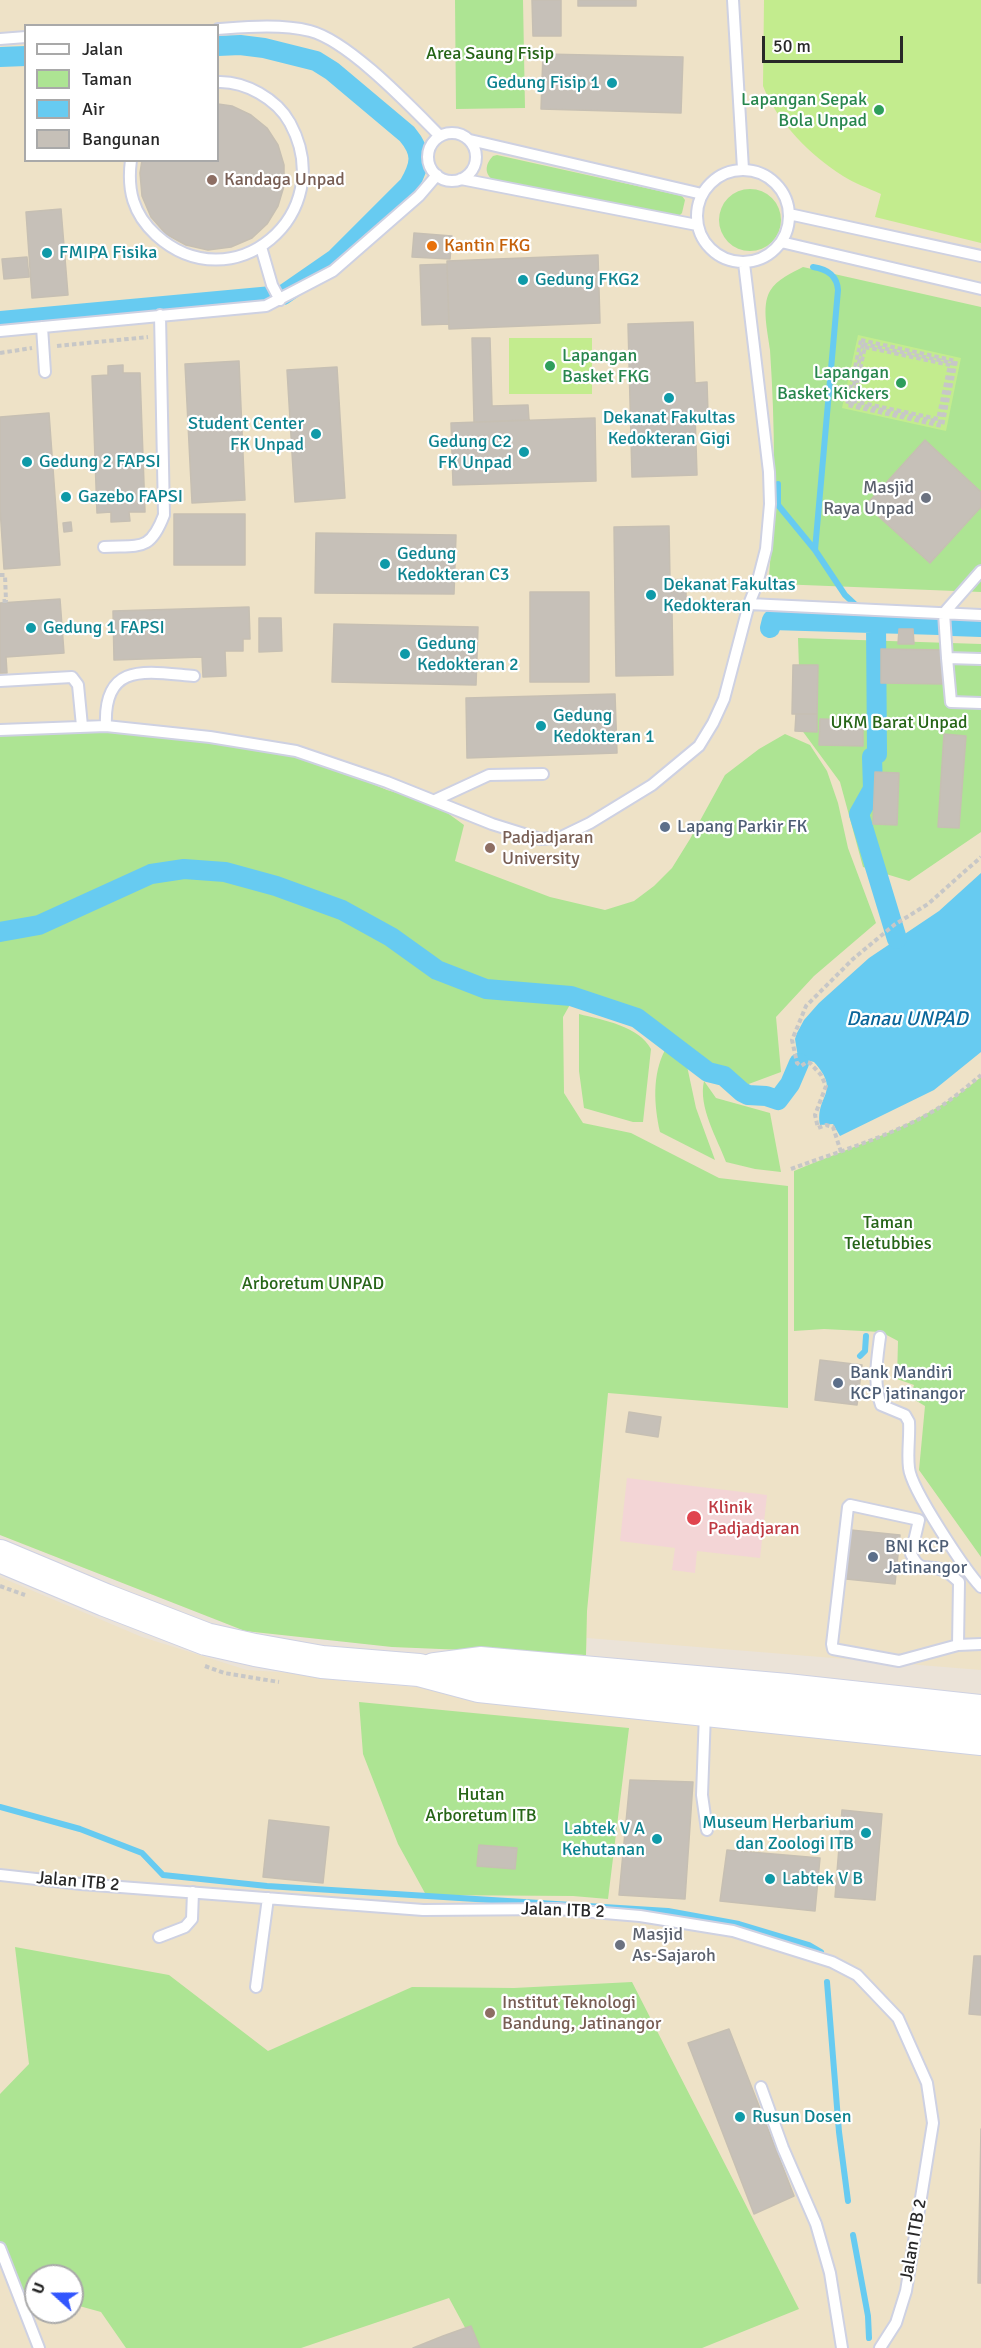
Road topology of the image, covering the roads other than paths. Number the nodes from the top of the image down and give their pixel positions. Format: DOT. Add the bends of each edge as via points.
graph roads {
  1 [pos="733,0"];
  2 [pos="219,29"];
  3 [pos="24,37"];
  4 [pos="0,39"];
  5 [pos="219,82"];
  6 [pos="441,136"];
  7 [pos="470,140"];
  8 [pos="131,162"];
  9 [pos="743,170"];
  10 [pos="437,175"];
  11 [pos="461,179"];
  12 [pos="702,194"];
  13 [pos="789,214"];
  14 [pos="697,225"];
  15 [pos="781,242"];
  16 [pos="261,247"];
  17 [pos="981,256"];
  18 [pos="744,263"];
  19 [pos="981,289"];
  20 [pos="280,300"];
  21 [pos="160,315"];
  22 [pos="42,327"];
  23 [pos="0,331"];
  24 [pos="45,372"];
  25 [pos="104,547"];
  26 [pos="981,571"];
  27 [pos="748,604"];
  28 [pos="944,613"];
  29 [pos="981,615"];
  30 [pos="947,658"];
  31 [pos="981,659"];
  32 [pos="194,676"];
  33 [pos="0,681"];
  34 [pos="981,703"];
  35 [pos="82,726"];
  36 [pos="106,726"];
  37 [pos="0,730"];
  38 [pos="543,774"];
  39 [pos="435,800"];
  40 [pos="880,1337"];
  41 [pos="0,1556"];
  42 [pos="981,1587"];
  43 [pos="981,1644"];
  44 [pos="958,1645"];
  45 [pos="419,1670"];
  46 [pos="705,1710"];
  47 [pos="981,1711"];
  48 [pos="981,1739"];
  49 [pos="707,1830"];
  50 [pos="0,1875"];
  51 [pos="193,1892"];
  52 [pos="268,1898"];
  53 [pos="159,1937"];
  54 [pos="256,1987"];
  55 [pos="761,2087"];
  56 [pos="0,2248"];
  57 [pos="39,2348"];
  58 [pos="842,2348"];
  59 [pos="880,2348"];
  1 -- 9 [label="lane"];
  2 -- 6 [label="lane" via="282,28 321,36 355,57"];
  3 -- 4 [label="lane"];
  5 -- 16 [label="lane" via="248,88 270,100 287,117 299,139 304,163 303,188 280,231"];
  6 -- 7 [label="lane" via="461,134"];
  6 -- 10 [label="lane" via="428,154"];
  7 -- 11 [label="lane" via="475,148 474,166"];
  7 -- 12 [label="lane"];
  8 -- 16 [label="lane" via="128,182 135,206 148,227 166,244 189,255 213,259 238,256"];
  9 -- 12 [label="lane" via="712,181"];
  9 -- 13 [label="lane" via="763,174 780,187"];
  10 -- 11 [label="lane" via="448,181"];
  10 -- 20 [label="lane" via="419,196 333,271"];
  11 -- 14 [label="lane"];
  12 -- 14 [label="lane"];
  13 -- 15 [label="lane"];
  13 -- 17 [label="lane"];
  14 -- 18 [label="lane" via="705,243 719,256"];
  15 -- 18 [label="lane" via="765,257"];
  15 -- 19 [label="lane"];
  16 -- 20 [label="lane"];
  18 -- 27 [label="lane" via="770,504 766,549"];
  20 -- 21 [label="lane" via="266,306"];
  21 -- 22 [label="lane"];
  21 -- 25 [label="lane" via="164,515 156,535 145,545"];
  22 -- 23 [label="lane"];
  22 -- 24 [label="lane"];
  26 -- 28 [label="lane"];
  27 -- 28 [label="lane"];
  27 -- 39 [label="lane" via="724,699 713,723 699,746 652,785 559,838 540,839 516,832"];
  28 -- 29 [label="lane"];
  28 -- 30 [label="lane"];
  30 -- 31 [label="lane"];
  30 -- 34 [label="lane" via="951,702"];
  32 -- 36 [label="lane" via="141,672 119,681 108,694"];
  33 -- 35 [label="lane" via="72,677 78,686"];
  35 -- 36 [label="lane"];
  35 -- 37 [label="lane"];
  36 -- 39 [label="lane" via="296,751"];
  38 -- 39 [label="lane" via="489,775"];
  40 -- 42 [label="lane" via="876,1376 881,1405 905,1415 909,1422 911,1478"];
  41 -- 45 [label="main road" via="207,1639 322,1662"];
  43 -- 44 [label="lane"];
  44 -- 44 [label="lane" via="899,1661 833,1649 850,1505 919,1520 911,1554 915,1563 921,1568 945,1571 959,1582"];
  45 -- 46 [label="main road" via="479,1686"];
  45 -- 47 [label="main road" via="480,1663"];
  46 -- 48 [label="main road"];
  46 -- 49 [label="lane" via="702,1795"];
  50 -- 51 [label="lane, Jalan ITB 2"];
  51 -- 52 [label="lane, Jalan ITB 2"];
  51 -- 53 [label="lane" via="192,1919 185,1927"];
  52 -- 54 [label="lane"];
  52 -- 59 [label="lane, Jalan ITB 2" via="423,1910 568,1909 640,1916 733,1931 832,1962 857,1974 898,2018 927,2083 933,2123 906,2290 896,2323"];
  55 -- 58 [label="lane" via="816,2224 830,2273"];
  56 -- 57 [label="lane"];
}
